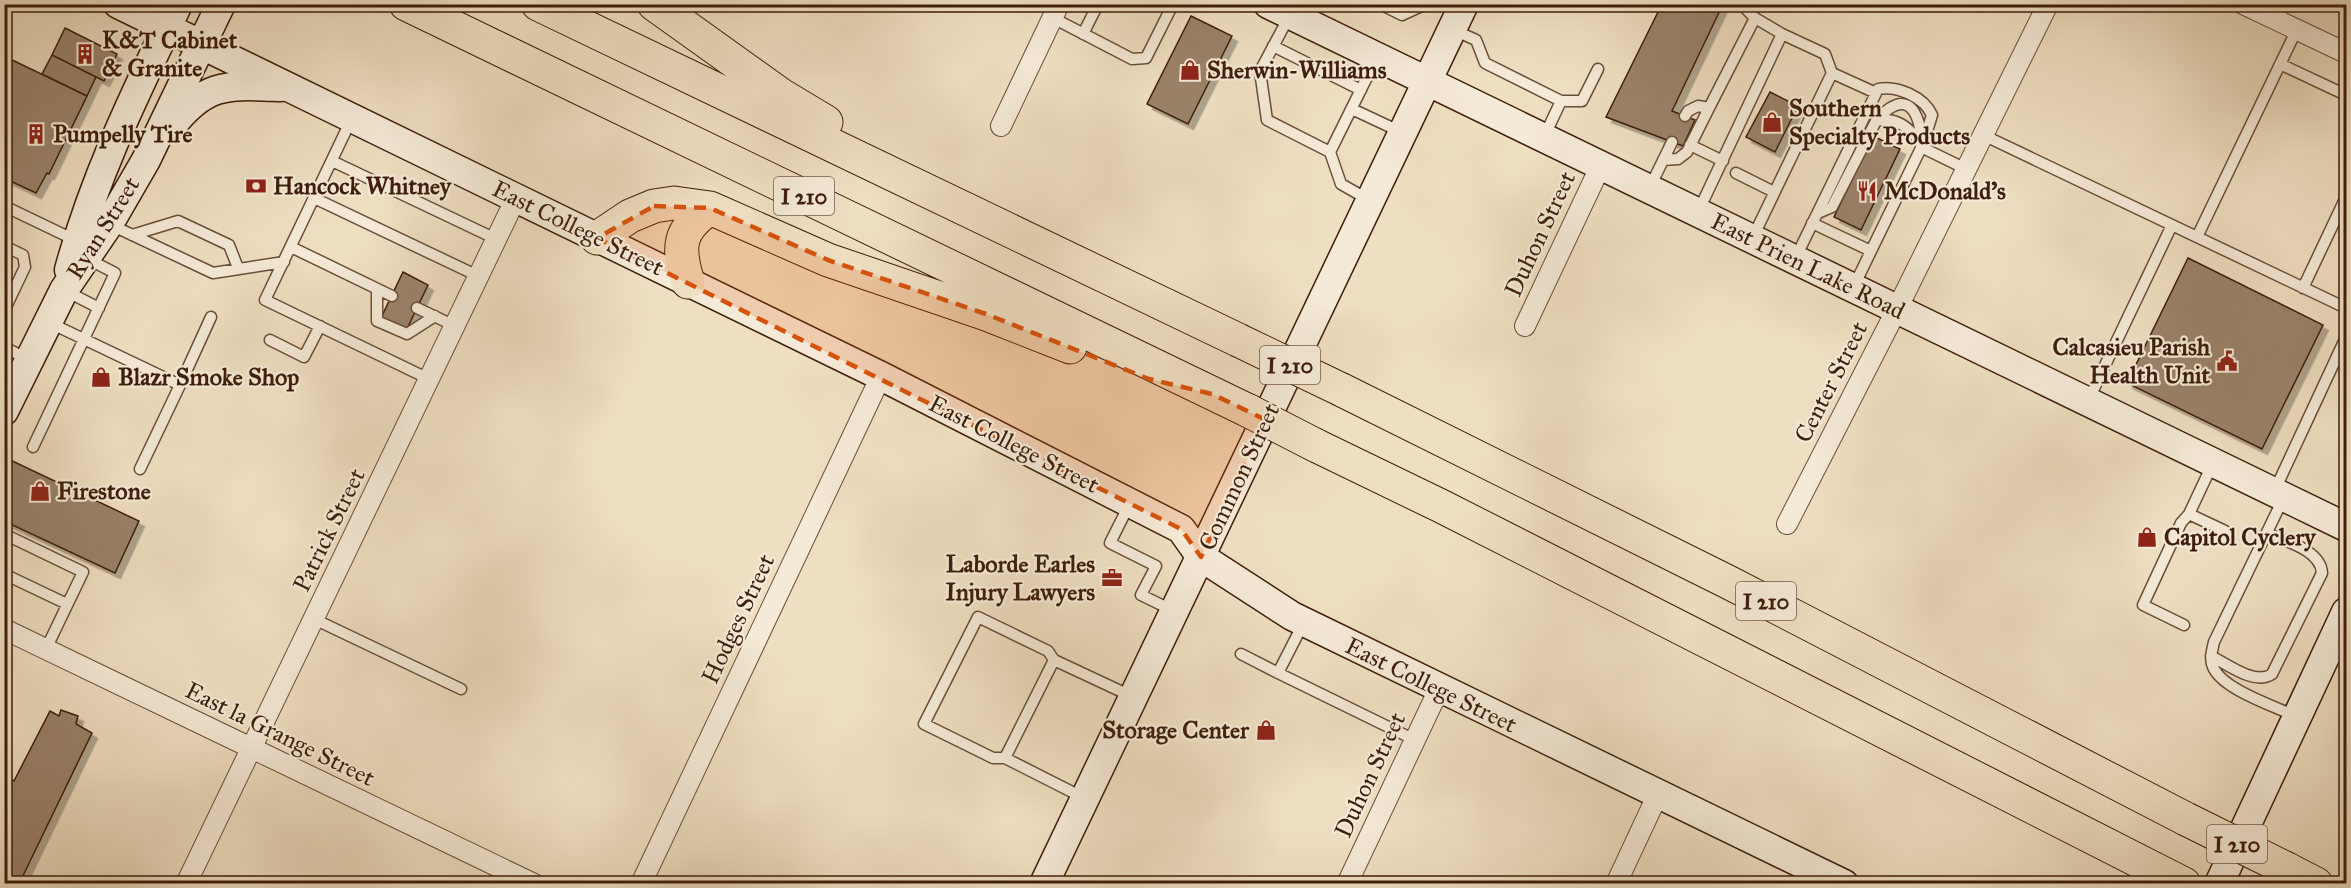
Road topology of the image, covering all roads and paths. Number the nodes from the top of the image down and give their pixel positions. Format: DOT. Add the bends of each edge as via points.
graph roads {
  1 [pos="118,4"];
  2 [pos="221,4"];
  3 [pos="406,4"];
  4 [pos="538,4"];
  5 [pos="654,4"];
  6 [pos="1098,4"];
  7 [pos="1173,4"];
  8 [pos="1380,4"];
  9 [pos="1741,4"];
  10 [pos="2048,4"];
  11 [pos="2243,4"];
  12 [pos="1425,5"];
  13 [pos="1284,8"];
  14 [pos="1401,10"];
  15 [pos="1056,11"];
  16 [pos="172,16"];
  17 [pos="1458,17"];
  18 [pos="1755,18"];
  19 [pos="2297,29"];
  20 [pos="1083,34"];
  21 [pos="1782,34"];
  22 [pos="202,44"];
  23 [pos="1273,46"];
  24 [pos="2346,53"];
  25 [pos="1377,57"];
  26 [pos="2280,64"];
  27 [pos="1598,69"];
  28 [pos="1832,73"];
  29 [pos="1427,80"];
  30 [pos="290,87"];
  31 [pos="1361,90"];
  32 [pos="1876,93"];
  33 [pos="2346,95"];
  34 [pos="1561,102"];
  35 [pos="1709,108"];
  36 [pos="1352,110"];
  37 [pos="1685,116"];
  38 [pos="352,118"];
  39 [pos="1876,121"];
  40 [pos="1001,126"];
  41 [pos="1402,133"];
  42 [pos="1983,135"];
  43 [pos="1544,137"];
  44 [pos="1672,142"];
  45 [pos="1690,145"];
  46 [pos="1922,145"];
  47 [pos="1330,152"];
  48 [pos="146,160"];
  49 [pos="1663,160"];
  50 [pos="1723,160"];
  51 [pos="332,161"];
  52 [pos="1601,165"];
  53 [pos="1966,169"];
  54 [pos="1736,173"];
  55 [pos="1649,188"];
  56 [pos="1774,192"];
  57 [pos="2346,197"];
  58 [pos="314,198"];
  59 [pos="516,198"];
  60 [pos="1370,201"];
  61 [pos="4,206"];
  62 [pos="710,208"];
  63 [pos="1698,212"];
  64 [pos="1815,218"];
  65 [pos="2172,225"];
  66 [pos="997,226"];
  67 [pos="121,230"];
  68 [pos="2197,237"];
  69 [pos="597,238"];
  70 [pos="1752,238"];
  71 [pos="496,239"];
  72 [pos="4,246"];
  73 [pos="291,247"];
  74 [pos="81,249"];
  75 [pos="1871,251"];
  76 [pos="1795,259"];
  77 [pos="284,262"];
  78 [pos="238,268"];
  79 [pos="478,276"];
  80 [pos="688,282"];
  81 [pos="1853,288"];
  82 [pos="2303,288"];
  83 [pos="377,289"];
  84 [pos="64,290"];
  85 [pos="392,296"];
  86 [pos="99,308"];
  87 [pos="417,308"];
  88 [pos="2346,308"];
  89 [pos="1897,309"];
  90 [pos="4,311"];
  91 [pos="435,316"];
  92 [pos="211,317"];
  93 [pos="48,322"];
  94 [pos="320,326"];
  95 [pos="455,326"];
  96 [pos="1525,326"];
  97 [pos="2346,337"];
  98 [pos="86,340"];
  99 [pos="270,340"];
  100 [pos="4,347"];
  101 [pos="29,360"];
  102 [pos="881,376"];
  103 [pos="429,379"];
  104 [pos="180,385"];
  105 [pos="1207,391"];
  106 [pos="2088,402"];
  107 [pos="4,411"];
  108 [pos="33,447"];
  109 [pos="2213,462"];
  110 [pos="140,469"];
  111 [pos="2279,495"];
  112 [pos="1131,503"];
  113 [pos="2189,514"];
  114 [pos="1787,524"];
  115 [pos="2346,527"];
  116 [pos="2225,531"];
  117 [pos="2267,533"];
  118 [pos="4,534"];
  119 [pos="1201,557"];
  120 [pos="4,574"];
  121 [pos="67,604"];
  122 [pos="1175,611"];
  123 [pos="314,619"];
  124 [pos="2345,620"];
  125 [pos="1304,622"];
  126 [pos="2184,625"];
  127 [pos="4,629"];
  128 [pos="46,649"];
  129 [pos="1240,654"];
  130 [pos="2211,656"];
  131 [pos="1054,660"];
  132 [pos="1278,673"];
  133 [pos="461,689"];
  134 [pos="1439,689"];
  135 [pos="1134,698"];
  136 [pos="2297,717"];
  137 [pos="1415,740"];
  138 [pos="252,748"];
  139 [pos="1005,758"];
  140 [pos="1658,794"];
  141 [pos="1085,798"];
  142 [pos="2173,879"];
  143 [pos="186,884"];
  144 [pos="534,884"];
  145 [pos="641,884"];
  146 [pos="1044,884"];
  147 [pos="1347,884"];
  148 [pos="1616,884"];
  149 [pos="1844,884"];
  150 [pos="2219,884"];
  151 [pos="2316,884"];
  1 -- 16 [label="main road, East College Street"];
  2 -- 22 [label="main road, Ryan Street"];
  3 -- 105 [label="highway, I 210"];
  4 -- 66 [label="highway, I 210"];
  5 -- 66 [label="highway" via="781,95"];
  6 -- 20 [label="lane"];
  7 -- 20 [label="lane" via="1146,58 1132,59"];
  8 -- 14 [label="lane"];
  9 -- 18 [label="lane"];
  10 -- 42 [label="street, Center Street"];
  11 -- 19 [label="street"];
  12 -- 14 [label="lane"];
  13 -- 23 [label="lane"];
  13 -- 25 [label="main road, East Prien Lake Road"];
  15 -- 20 [label="lane"];
  15 -- 40 [label="street"];
  16 -- 22 [label="main road, East College Street"];
  16 -- 74 [label="main road, Ryan Street" via="116,136"];
  17 -- 29 [label="main road, Common Street"];
  17 -- 34 [label="lane" via="1476,40 1485,63"];
  18 -- 21 [label="lane"];
  18 -- 35 [label="lane"];
  19 -- 24 [label="street"];
  19 -- 26 [label="lane"];
  21 -- 28 [label="lane" via="1825,54"];
  21 -- 50 [label="lane"];
  22 -- 30 [label="main road, East College Street"];
  22 -- 48 [label="main road, Ryan Street"];
  23 -- 31 [label="lane"];
  23 -- 47 [label="lane" via="1260,71 1267,120"];
  25 -- 29 [label="main road, East Prien Lake Road"];
  25 -- 31 [label="lane"];
  26 -- 33 [label="lane"];
  26 -- 68 [label="lane"];
  27 -- 34 [label="lane" via="1582,101"];
  28 -- 32 [label="lane"];
  28 -- 56 [label="lane"];
  29 -- 41 [label="main road, Common Street"];
  29 -- 43 [label="main road, East Prien Lake Road"];
  30 -- 38 [label="main road, East College Street"];
  30 -- 48 [label="main road" via="225,87 204,94 186,108"];
  31 -- 36 [label="lane"];
  32 -- 46 [label="lane" via="1890,86 1927,104 1932,115"];
  32 -- 64 [label="lane"];
  34 -- 43 [label="lane"];
  35 -- 37 [label="lane" via="1698,106"];
  35 -- 45 [label="lane"];
  36 -- 41 [label="lane"];
  36 -- 47 [label="lane"];
  38 -- 51 [label="lane"];
  38 -- 59 [label="main road, East College Street"];
  39 -- 46 [label="lane" via="1900,122"];
  39 -- 46 [label="lane" via="1895,104 1910,106 1920,120"];
  39 -- 64 [label="lane" via="1832,207"];
  41 -- 60 [label="main road, Common Street"];
  42 -- 53 [label="street, Center Street"];
  42 -- 65 [label="lane"];
  43 -- 52 [label="main road, East Prien Lake Road"];
  44 -- 49 [label="lane"];
  45 -- 49 [label="lane" via="1678,159"];
  45 -- 50 [label="lane"];
  46 -- 53 [label="lane"];
  46 -- 75 [label="lane"];
  47 -- 60 [label="lane" via="1341,184"];
  48 -- 67 [label="main road, Ryan Street"];
  49 -- 55 [label="lane"];
  50 -- 63 [label="lane"];
  51 -- 58 [label="lane"];
  51 -- 71 [label="lane"];
  52 -- 55 [label="main road, East Prien Lake Road"];
  52 -- 96 [label="street, Duhon Street"];
  53 -- 89 [label="street, Center Street"];
  54 -- 56 [label="lane"];
  55 -- 63 [label="main road, East Prien Lake Road"];
  56 -- 70 [label="lane"];
  57 -- 82 [label="lane"];
  58 -- 73 [label="lane"];
  58 -- 79 [label="lane"];
  59 -- 69 [label="main road, East College Street"];
  59 -- 71 [label="street, Patrick Street"];
  60 -- 119 [label="main road, Common Street"];
  61 -- 74 [label="lane"];
  62 -- 69 [label="highway" via="674,203 654,206 630,216"];
  62 -- 80 [label="highway" via="693,220 683,240 681,258"];
  62 -- 105 [label="highway" via="828,260 986,314 1149,379"];
  63 -- 70 [label="main road, East Prien Lake Road"];
  64 -- 75 [label="lane"];
  64 -- 76 [label="lane"];
  65 -- 68 [label="lane"];
  65 -- 106 [label="lane"];
  66 -- 151 [label="highway, I 210, bridge" via="1342,390 1728,582"];
  67 -- 74 [label="main road, Ryan Street"];
  67 -- 78 [label="lane" via="213,273"];
  67 -- 78 [label="lane" via="178,220 230,245"];
  68 -- 82 [label="lane"];
  69 -- 80 [label="main road, East College Street"];
  70 -- 76 [label="main road, East Prien Lake Road"];
  71 -- 79 [label="street, Patrick Street"];
  72 -- 90 [label="lane" via="23,255 25,267"];
  73 -- 77 [label="lane"];
  73 -- 83 [label="lane"];
  74 -- 84 [label="main road, Ryan Street"];
  74 -- 86 [label="lane" via="115,273"];
  75 -- 81 [label="lane"];
  76 -- 81 [label="main road, East Prien Lake Road"];
  77 -- 78 [label="lane"];
  77 -- 94 [label="lane" via="266,300"];
  79 -- 95 [label="street, Patrick Street"];
  80 -- 102 [label="main road, East College Street"];
  81 -- 89 [label="main road, East Prien Lake Road"];
  82 -- 88 [label="lane"];
  83 -- 85 [label="lane"];
  83 -- 91 [label="lane" via="377,321 407,334"];
  84 -- 86 [label="lane"];
  84 -- 93 [label="main road, Ryan Street"];
  86 -- 98 [label="lane"];
  87 -- 91 [label="lane"];
  89 -- 106 [label="main road, East Prien Lake Road"];
  89 -- 114 [label="street, Center Street"];
  91 -- 95 [label="lane"];
  92 -- 104 [label="lane"];
  93 -- 98 [label="lane"];
  93 -- 101 [label="main road, Ryan Street"];
  94 -- 99 [label="lane" via="304,357"];
  94 -- 103 [label="lane"];
  95 -- 103 [label="street, Patrick Street"];
  97 -- 111 [label="lane"];
  98 -- 104 [label="lane"];
  98 -- 108 [label="lane"];
  100 -- 101 [label="lane"];
  101 -- 107 [label="main road, Ryan Street"];
  102 -- 112 [label="main road, East College Street"];
  102 -- 145 [label="street, Hodges Street"];
  103 -- 123 [label="street, Patrick Street"];
  104 -- 110 [label="lane"];
  105 -- 142 [label="highway, I 210, bridge"];
  106 -- 109 [label="main road, East Prien Lake Road"];
  109 -- 111 [label="main road, East Prien Lake Road"];
  109 -- 113 [label="lane"];
  111 -- 115 [label="main road, East Prien Lake Road"];
  111 -- 117 [label="lane"];
  112 -- 119 [label="main road, East College Street" via="1181,529"];
  112 -- 122 [label="lane" via="1110,543 1156,566 1142,595"];
  113 -- 116 [label="lane"];
  113 -- 126 [label="lane" via="2181,523 2143,605"];
  117 -- 130 [label="lane" via="2214,642"];
  117 -- 130 [label="lane" via="2312,554 2322,565 2322,573 2272,674 2265,679 2256,678"];
  118 -- 121 [label="lane" via="83,572"];
  119 -- 122 [label="main road, Common Street"];
  119 -- 125 [label="main road, East College Street"];
  120 -- 121 [label="lane"];
  121 -- 128 [label="lane"];
  122 -- 135 [label="main road, Common Street"];
  123 -- 133 [label="lane"];
  123 -- 138 [label="street, Patrick Street"];
  124 -- 136 [label="main road"];
  125 -- 132 [label="lane"];
  125 -- 134 [label="main road, East College Street"];
  127 -- 128 [label="street, East la Grange Street"];
  128 -- 138 [label="street, East la Grange Street"];
  129 -- 132 [label="lane"];
  130 -- 136 [label="lane" via="2223,682"];
  131 -- 135 [label="lane"];
  131 -- 139 [label="lane"];
  131 -- 139 [label="lane" via="1048,651 978,617 924,724 993,758"];
  132 -- 137 [label="lane"];
  134 -- 137 [label="street, Duhon Street"];
  134 -- 140 [label="main road, East College Street"];
  135 -- 141 [label="main road, Common Street"];
  136 -- 150 [label="main road"];
  137 -- 147 [label="street, Duhon Street"];
  138 -- 143 [label="street, Patrick Street"];
  138 -- 144 [label="street, East la Grange Street"];
  139 -- 141 [label="lane"];
  140 -- 148 [label="street"];
  140 -- 149 [label="main road, East College Street"];
  141 -- 146 [label="main road, Common Street"];
}
